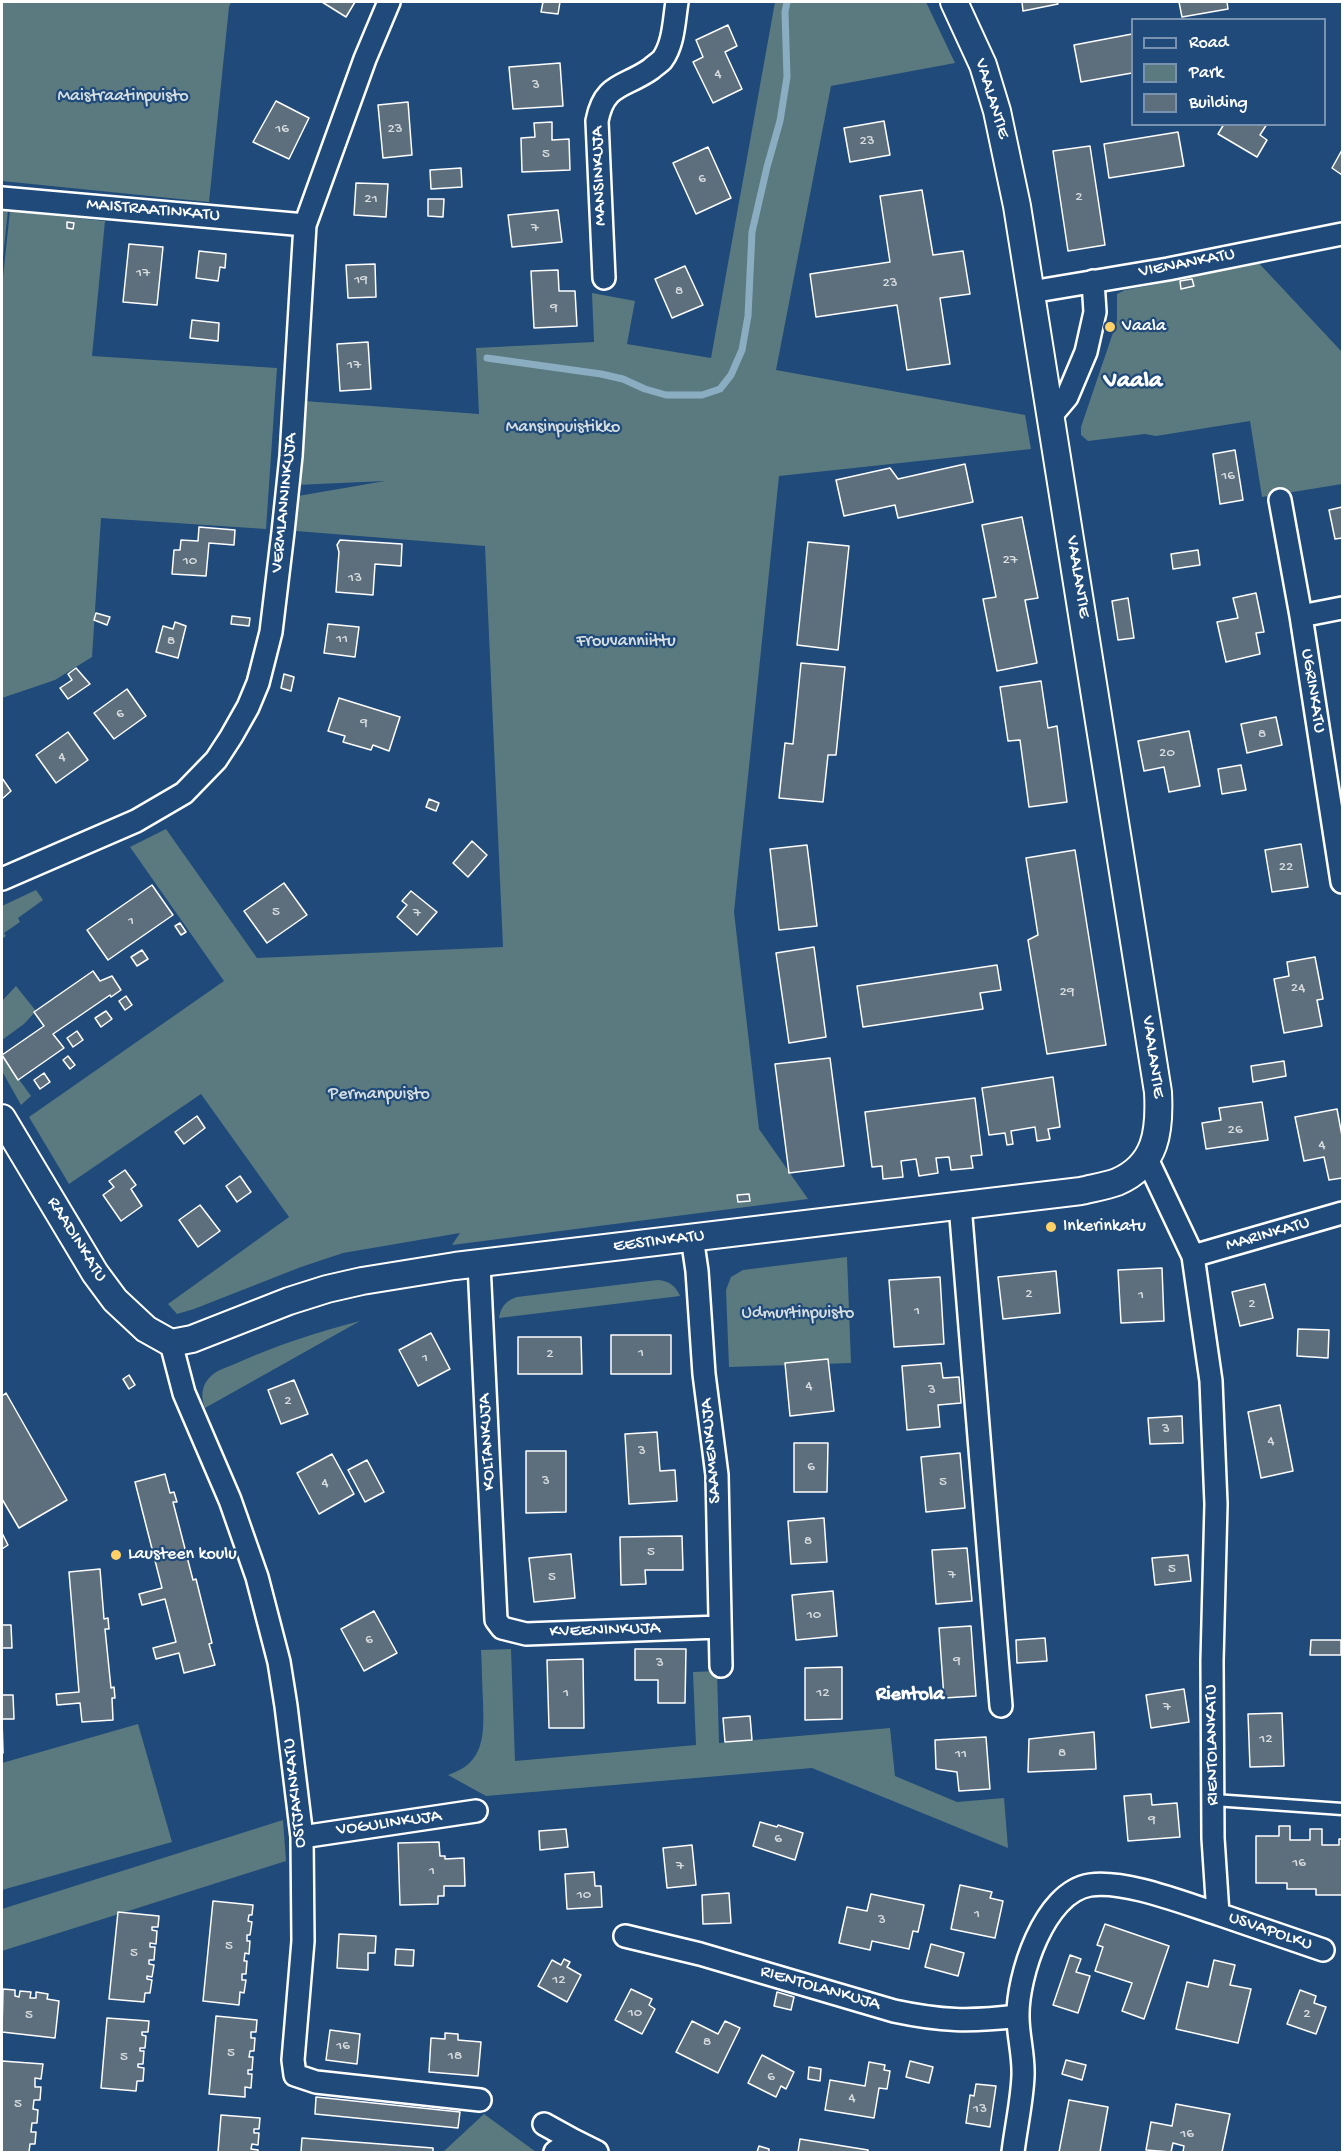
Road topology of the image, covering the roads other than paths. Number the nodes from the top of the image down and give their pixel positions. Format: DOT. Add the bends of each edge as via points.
graph roads {
  1 [pos="389,2"];
  2 [pos="677,2"];
  3 [pos="954,2"];
  4 [pos="2,198"];
  5 [pos="305,225"];
  6 [pos="1342,234"];
  7 [pos="604,278"];
  8 [pos="1093,281"];
  9 [pos="1031,292"];
  10 [pos="1051,416"];
  11 [pos="1280,500"];
  12 [pos="1342,608"];
  13 [pos="1300,616"];
  14 [pos="2,879"];
  15 [pos="1342,882"];
  16 [pos="2,1118"];
  17 [pos="1147,1159"];
  18 [pos="960,1205"];
  19 [pos="1342,1213"];
  20 [pos="692,1238"];
  21 [pos="1193,1256"];
  22 [pos="479,1264"];
  23 [pos="171,1343"];
  24 [pos="496,1620"];
  25 [pos="719,1627"];
  26 [pos="721,1666"];
  27 [pos="1001,1706"];
  28 [pos="1214,1800"];
  29 [pos="1342,1809"];
  30 [pos="476,1811"];
  31 [pos="302,1837"];
  32 [pos="1218,1914"];
  33 [pos="624,1936"];
  34 [pos="1323,1950"];
  35 [pos="1018,2016"];
  36 [pos="480,2100"];
  37 [pos="544,2124"];
  38 [pos="573,2140"];
  39 [pos="555,2152"];
  40 [pos="597,2152"];
  41 [pos="1013,2152"];
  1 -- 5 [label="street, VERMLANNINKUJA"];
  2 -- 7 [label="street, MANSINKUJA" via="670,44 661,61 610,91 600,105 597,121"];
  3 -- 9 [label="street, VAALANTIE" via="983,65 997,111"];
  4 -- 5 [label="street, MAISTRAATINKATU"];
  5 -- 14 [label="street, VERMLANNINKUJA" via="283,532 271,632 248,707 216,760 184,793 136,821"];
  6 -- 8 [label="street, VIENANKATU"];
  8 -- 9 [label="street, VIENANKATU"];
  8 -- 10 [label="street" via="1095,312 1086,352 1067,397"];
  9 -- 10 [label="street, VAALANTIE"];
  10 -- 17 [label="street, VAALANTIE" via="1158,1092 1159,1126"];
  11 -- 13 [label="street, UGRINKATU"];
  12 -- 13 [label="street"];
  13 -- 15 [label="street, UGRINKATU"];
  16 -- 23 [label="street, RAADINKATU" via="115,1300 146,1329"];
  17 -- 18 [label="street, EESTINKATU" via="1127,1177 1093,1188"];
  17 -- 21 [label="street, RIENTOLANKATU"];
  18 -- 20 [label="street, EESTINKATU"];
  18 -- 27 [label="street"];
  19 -- 21 [label="street, MARINKATU"];
  20 -- 22 [label="street, EESTINKATU"];
  20 -- 25 [label="street, SAAMENKUJA" via="717,1475"];
  21 -- 28 [label="street, RIENTOLANKATU" via="1212,1381 1216,1504"];
  22 -- 23 [label="street, EESTINKATU" via="327,1289 192,1339"];
  22 -- 24 [label="street, KOLTANKUJA"];
  23 -- 31 [label="street, OSTJAKINKATU" via="184,1393 230,1500 257,1577 279,1662"];
  24 -- 25 [label="street, KVEENINKUJA" via="501,1628 526,1634"];
  25 -- 26 [label="street, SAAMENKUJA"];
  28 -- 29 [label="lane"];
  28 -- 32 [label="street, RIENTOLANKATU"];
  30 -- 31 [label="street, VOGULINKUJA"];
  31 -- 36 [label="street, OSTJAKINKATU" via="303,1941 295,2075 316,2082"];
  32 -- 34 [label="street, USVAPOLKU"];
  32 -- 35 [label="street" via="1125,1888 1091,1885 1076,1889 1050,1915 1033,1947"];
  33 -- 35 [label="street, RIENTOLANKUJA" via="921,2016 967,2021"];
  35 -- 41 [label="street" via="1023,2075"];
  37 -- 38 [label="street"];
  38 -- 39 [label="street"];
  38 -- 40 [label="street"];
}
